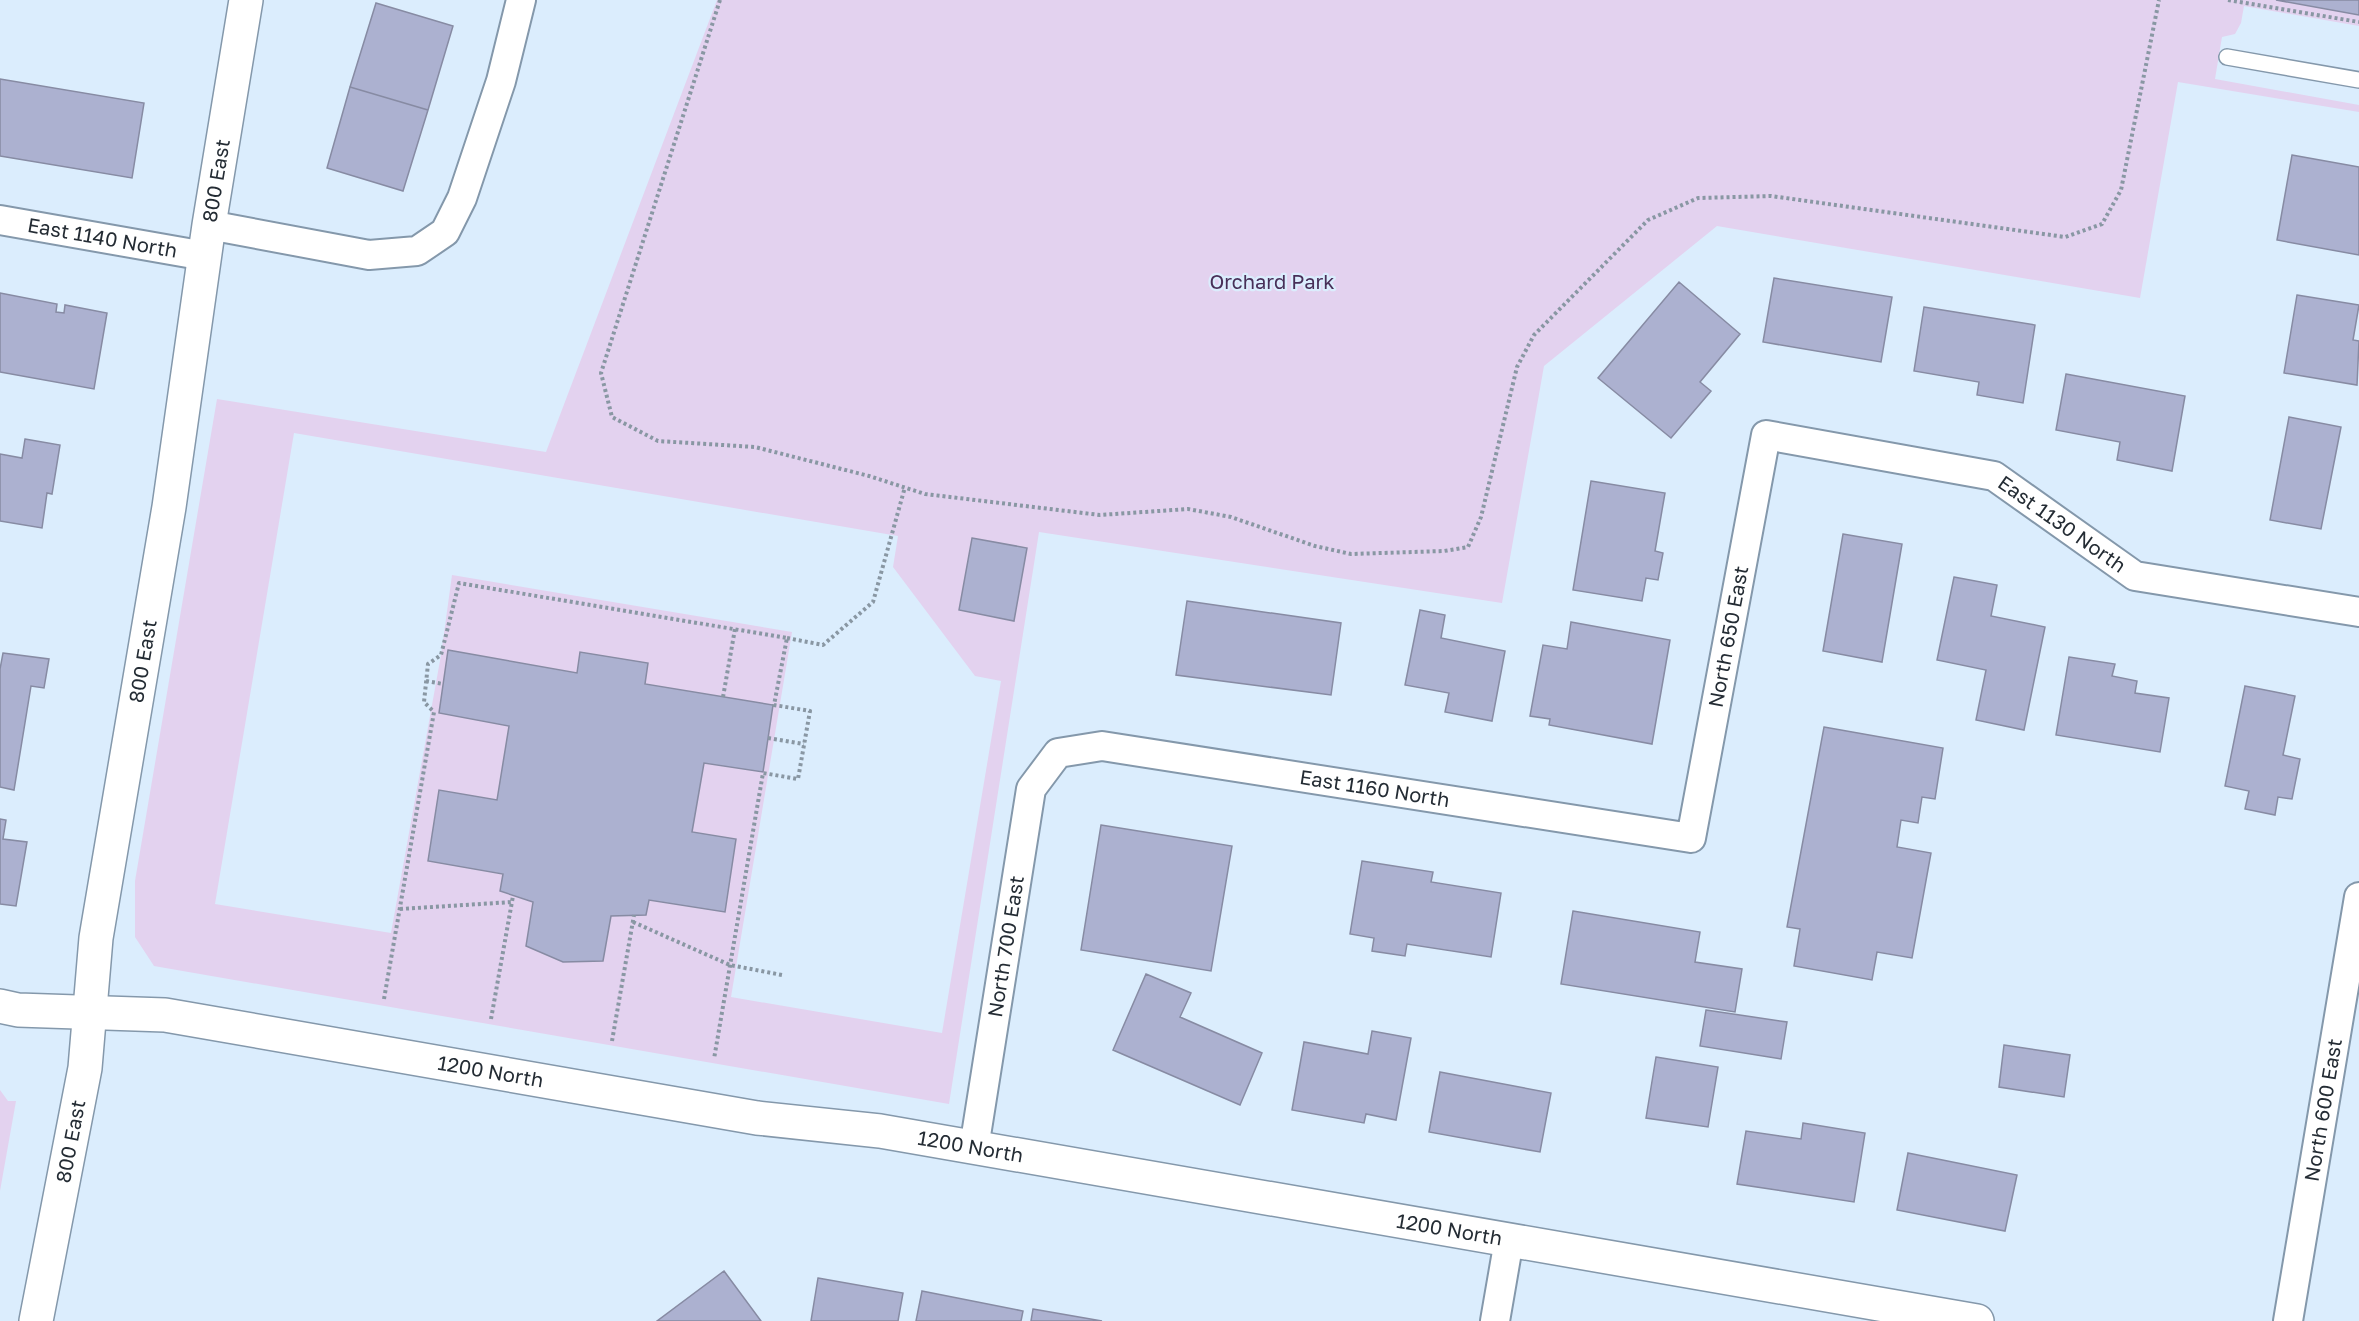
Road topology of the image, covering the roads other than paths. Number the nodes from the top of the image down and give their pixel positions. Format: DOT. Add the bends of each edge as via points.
graph roads {
  1 [pos="246,0"];
  2 [pos="521,0"];
  3 [pos="2227,57"];
  4 [pos="2359,80"];
  5 [pos="0,220"];
  6 [pos="207,240"];
  7 [pos="1766,435"];
  8 [pos="2359,612"];
  9 [pos="1058,753"];
  10 [pos="1691,838"];
  11 [pos="2359,897"];
  12 [pos="0,1006"];
  13 [pos="91,1013"];
  14 [pos="974,1148"];
  15 [pos="1509,1240"];
  16 [pos="1940,1318"];
  17 [pos="36,1321"];
  18 [pos="1495,1321"];
  19 [pos="1977,1321"];
  20 [pos="2288,1321"];
  1 -- 6 [label="street, 800 East"];
  2 -- 6 [label="street, East 1140 North" via="497,92 462,198 445,232 417,251 369,255"];
  3 -- 4 [label="lane"];
  5 -- 6 [label="street, East 1140 North"];
  6 -- 13 [label="street, 800 East" via="167,518 96,938"];
  7 -- 8 [label="street, East 1130 North" via="1994,476 2135,576"];
  7 -- 10 [label="street, North 650 East"];
  9 -- 10 [label="street, East 1160 North" via="1102,746"];
  9 -- 14 [label="street, North 700 East" via="1032,789"];
  11 -- 20 [label="street, North 600 East"];
  12 -- 13 [label="street, 1200 North"];
  13 -- 14 [label="street, 1200 North" via="165,1015 757,1118 880,1131"];
  13 -- 17 [label="street, 800 East" via="85,1068"];
  14 -- 15 [label="street, 1200 North"];
  15 -- 16 [label="street, 1200 North"];
  15 -- 18 [label="street"];
  16 -- 19 [label="street, 1200 North"];
}
